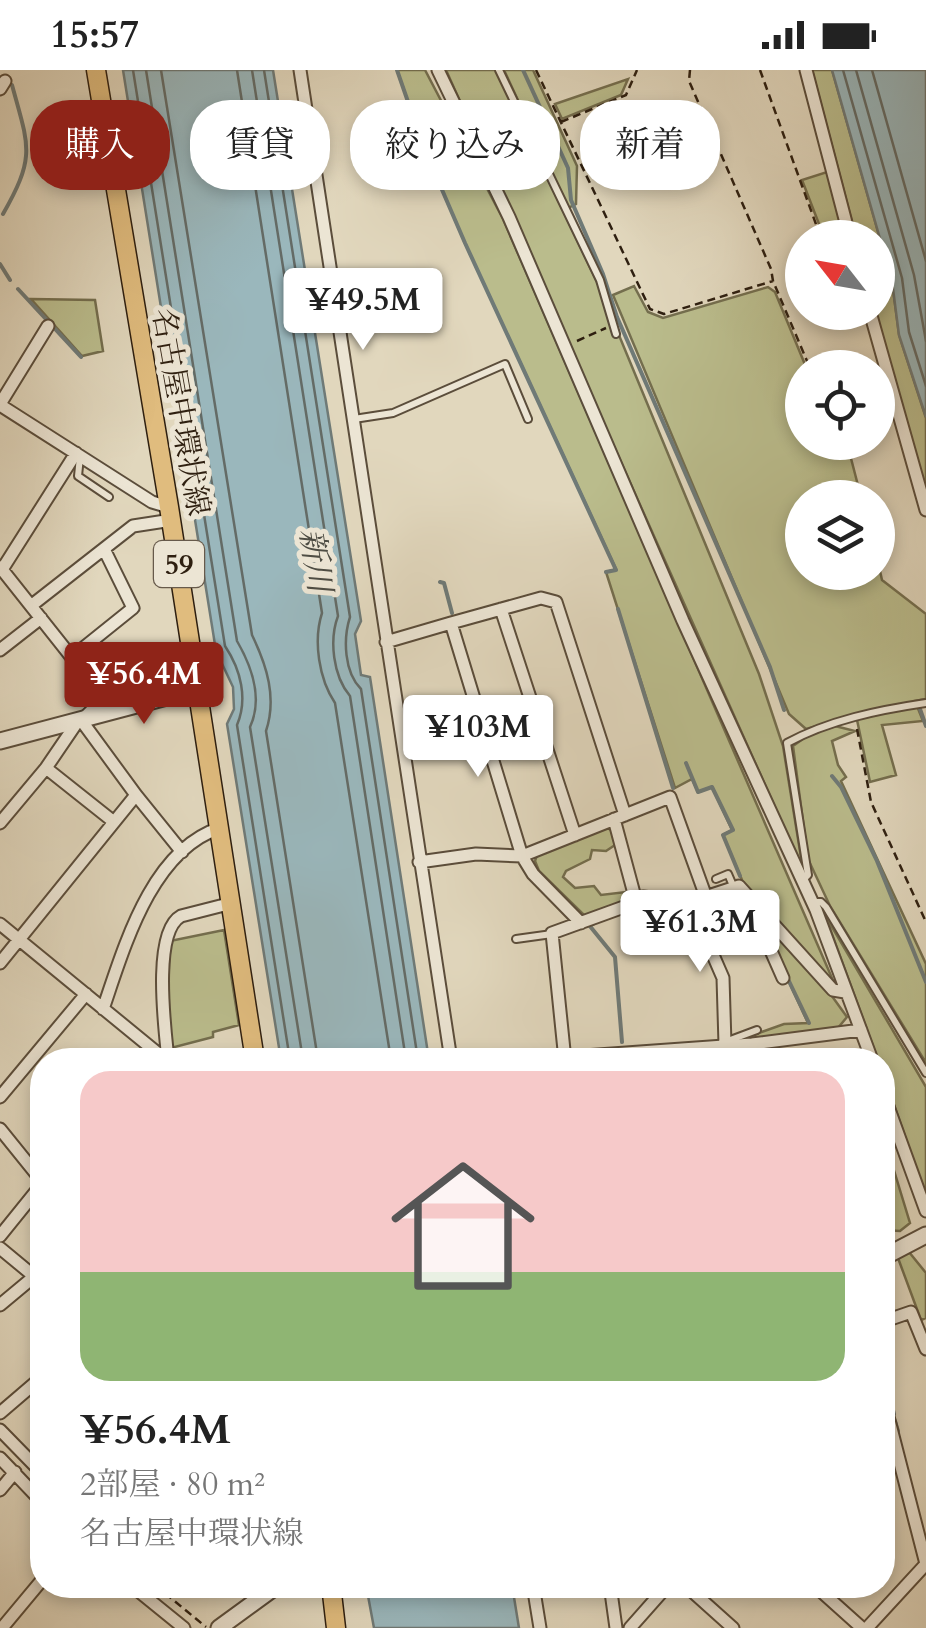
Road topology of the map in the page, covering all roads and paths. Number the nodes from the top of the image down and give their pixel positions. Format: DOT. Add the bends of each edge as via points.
graph roads {
  1 [pos="96,70"];
  2 [pos="300,70"];
  3 [pos="438,70"];
  4 [pos="499,70"];
  5 [pos="536,70"];
  6 [pos="636,70"];
  7 [pos="690,70"];
  8 [pos="760,70"];
  9 [pos="806,70"];
  10 [pos="550,100"];
  11 [pos="560,123"];
  12 [pos="814,220"];
  13 [pos="845,220"];
  14 [pos="773,280"];
  15 [pos="612,325"];
  16 [pos="48,326"];
  17 [pos="875,330"];
  18 [pos="616,334"];
  19 [pos="566,346"];
  20 [pos="802,350"];
  21 [pos="0,404"];
  22 [pos="528,418"];
  23 [pos="352,420"];
  24 [pos="78,454"];
  25 [pos="109,496"];
  26 [pos="926,510"];
  27 [pos="170,513"];
  28 [pos="104,548"];
  29 [pos="1,568"];
  30 [pos="32,606"];
  31 [pos="501,609"];
  32 [pos="42,618"];
  33 [pos="451,623"];
  34 [pos="386,642"];
  35 [pos="0,650"];
  36 [pos="72,657"];
  37 [pos="197,690"];
  38 [pos="926,703"];
  39 [pos="852,718"];
  40 [pos="80,720"];
  41 [pos="0,741"];
  42 [pos="46,768"];
  43 [pos="136,796"];
  44 [pos="620,817"];
  45 [pos="114,822"];
  46 [pos="0,823"];
  47 [pos="220,828"];
  48 [pos="575,835"];
  49 [pos="182,852"];
  50 [pos="522,856"];
  51 [pos="419,862"];
  52 [pos="716,879"];
  53 [pos="802,882"];
  54 [pos="734,888"];
  55 [pos="707,897"];
  56 [pos="636,902"];
  57 [pos="690,902"];
  58 [pos="232,903"];
  59 [pos="813,903"];
  60 [pos="926,922"];
  61 [pos="581,923"];
  62 [pos="0,924"];
  63 [pos="552,934"];
  64 [pos="19,939"];
  65 [pos="516,939"];
  66 [pos="0,963"];
  67 [pos="783,978"];
  68 [pos="846,992"];
  69 [pos="86,994"];
  70 [pos="104,1009"];
  71 [pos="757,1030"];
  72 [pos="862,1030"];
  73 [pos="725,1043"];
  74 [pos="752,1044"];
  75 [pos="41,1048"];
  76 [pos="151,1048"];
  77 [pos="167,1048"];
  78 [pos="253,1048"];
  79 [pos="449,1048"];
  80 [pos="564,1048"];
  81 [pos="672,1048"];
  82 [pos="752,1048"];
  83 [pos="868,1048"];
  84 [pos="30,1061"];
  85 [pos="926,1074"];
  86 [pos="0,1097"];
  87 [pos="895,1126"];
  88 [pos="0,1129"];
  89 [pos="30,1167"];
  90 [pos="30,1197"];
  91 [pos="926,1211"];
  92 [pos="926,1235"];
  93 [pos="0,1236"];
  94 [pos="0,1248"];
  95 [pos="895,1251"];
  96 [pos="30,1269"];
  97 [pos="30,1280"];
  98 [pos="0,1304"];
  99 [pos="895,1318"];
  100 [pos="926,1349"];
  101 [pos="30,1387"];
  102 [pos="0,1413"];
  103 [pos="0,1430"];
  104 [pos="895,1445"];
  105 [pos="0,1458"];
  106 [pos="30,1461"];
  107 [pos="14,1472"];
  108 [pos="30,1489"];
  109 [pos="0,1490"];
  110 [pos="926,1565"];
  111 [pos="30,1594"];
  112 [pos="895,1596"];
  113 [pos="147,1598"];
  114 [pos="171,1598"];
  115 [pos="259,1598"];
  116 [pos="333,1598"];
  117 [pos="536,1598"];
  118 [pos="612,1598"];
  119 [pos="657,1598"];
  120 [pos="700,1598"];
  121 [pos="828,1598"];
  122 [pos="894,1598"];
  123 [pos="2,1628"];
  124 [pos="184,1628"];
  125 [pos="207,1628"];
  126 [pos="219,1628"];
  127 [pos="336,1628"];
  128 [pos="540,1628"];
  129 [pos="616,1628"];
  130 [pos="630,1628"];
  131 [pos="733,1628"];
  132 [pos="864,1628"];
  1 -- 27 [label="main road, 名古屋中環状線 / 59"];
  2 -- 23 [label="street"];
  3 -- 19 [label="street"];
  4 -- 15 [label="lane" via="600,280"];
  5 -- 10 [label="path"];
  6 -- 11 [label="path" via="626,95"];
  7 -- 14 [label="path"];
  8 -- 12 [label="path"];
  9 -- 13 [label="street"];
  11 -- 14 [label="path" via="650,309 664,314"];
  14 -- 20 [label="path"];
  15 -- 18 [label="lane"];
  15 -- 19 [label="path"];
  16 -- 21 [label="street"];
  17 -- 26 [label="street"];
  19 -- 53 [label="street"];
  21 -- 24 [label="street"];
  22 -- 23 [label="lane" via="505,364 393,412"];
  23 -- 34 [label="street"];
  24 -- 25 [label="lane" via="78,476"];
  24 -- 27 [label="street"];
  24 -- 29 [label="street"];
  27 -- 28 [label="street" via="133,526"];
  27 -- 37 [label="main road, 名古屋中環状線 / 59"];
  28 -- 30 [label="street"];
  28 -- 36 [label="street" via="133,608"];
  29 -- 30 [label="street"];
  30 -- 32 [label="street"];
  31 -- 33 [label="street"];
  31 -- 44 [label="street" via="541,598 556,602"];
  31 -- 48 [label="street"];
  32 -- 35 [label="street"];
  32 -- 36 [label="street"];
  33 -- 34 [label="street"];
  33 -- 50 [label="street"];
  34 -- 51 [label="street"];
  36 -- 40 [label="street" via="104,698"];
  37 -- 40 [label="street"];
  37 -- 47 [label="main road, 名古屋中環状線 / 59"];
  38 -- 39 [label="lane"];
  39 -- 53 [label="lane" via="787,743 808,875"];
  39 -- 60 [label="path" via="871,802"];
  40 -- 41 [label="street"];
  40 -- 42 [label="street"];
  40 -- 43 [label="street"];
  42 -- 45 [label="street"];
  42 -- 46 [label="street"];
  43 -- 45 [label="street"];
  43 -- 49 [label="street"];
  44 -- 48 [label="street"];
  44 -- 55 [label="street" via="670,797"];
  44 -- 56 [label="street"];
  45 -- 64 [label="street"];
  47 -- 49 [label="street"];
  47 -- 58 [label="main road, 名古屋中環状線 / 59"];
  48 -- 50 [label="street"];
  49 -- 70 [label="street" via="138,914"];
  50 -- 51 [label="street"];
  50 -- 61 [label="street"];
  51 -- 79 [label="street"];
  52 -- 54 [label="lane" via="728,874"];
  53 -- 59 [label="street"];
  54 -- 55 [label="street"];
  54 -- 68 [label="street" via="833,990"];
  55 -- 57 [label="street"];
  55 -- 67 [label="street" via="741,902 760,926"];
  56 -- 57 [label="street"];
  56 -- 61 [label="street"];
  57 -- 73 [label="street" via="723,978"];
  58 -- 77 [label="street" via="181,916 167,933"];
  58 -- 78 [label="main road, 名古屋中環状線 / 59"];
  59 -- 68 [label="street"];
  59 -- 85 [label="lane" via="826,907"];
  61 -- 63 [label="street"];
  62 -- 64 [label="street"];
  63 -- 65 [label="lane"];
  63 -- 80 [label="street"];
  64 -- 66 [label="street"];
  64 -- 69 [label="street"];
  68 -- 72 [label="street"];
  69 -- 70 [label="street"];
  69 -- 75 [label="street"];
  70 -- 76 [label="street"];
  71 -- 73 [label="lane"];
  72 -- 74 [label="street"];
  72 -- 83 [label="street"];
  73 -- 74 [label="street"];
  73 -- 81 [label="street"];
  74 -- 82 [label="street"];
  84 -- 86 [label="street"];
  87 -- 91 [label="street"];
  88 -- 89 [label="street"];
  90 -- 93 [label="street"];
  92 -- 95 [label="street"];
  94 -- 96 [label="street"];
  97 -- 98 [label="street"];
  99 -- 100 [label="street" via="911,1312"];
  101 -- 102 [label="street"];
  103 -- 106 [label="street"];
  104 -- 110 [label="street"];
  105 -- 107 [label="street"];
  107 -- 108 [label="street"];
  107 -- 109 [label="street"];
  110 -- 112 [label="street"];
  111 -- 123 [label="street"];
  113 -- 124 [label="street"];
  114 -- 125 [label="path"];
  115 -- 126 [label="street"];
  116 -- 127 [label="main road"];
  117 -- 128 [label="street"];
  118 -- 129 [label="street"];
  119 -- 130 [label="street"];
  120 -- 131 [label="street"];
  121 -- 132 [label="street"];
  122 -- 132 [label="street"];
}
